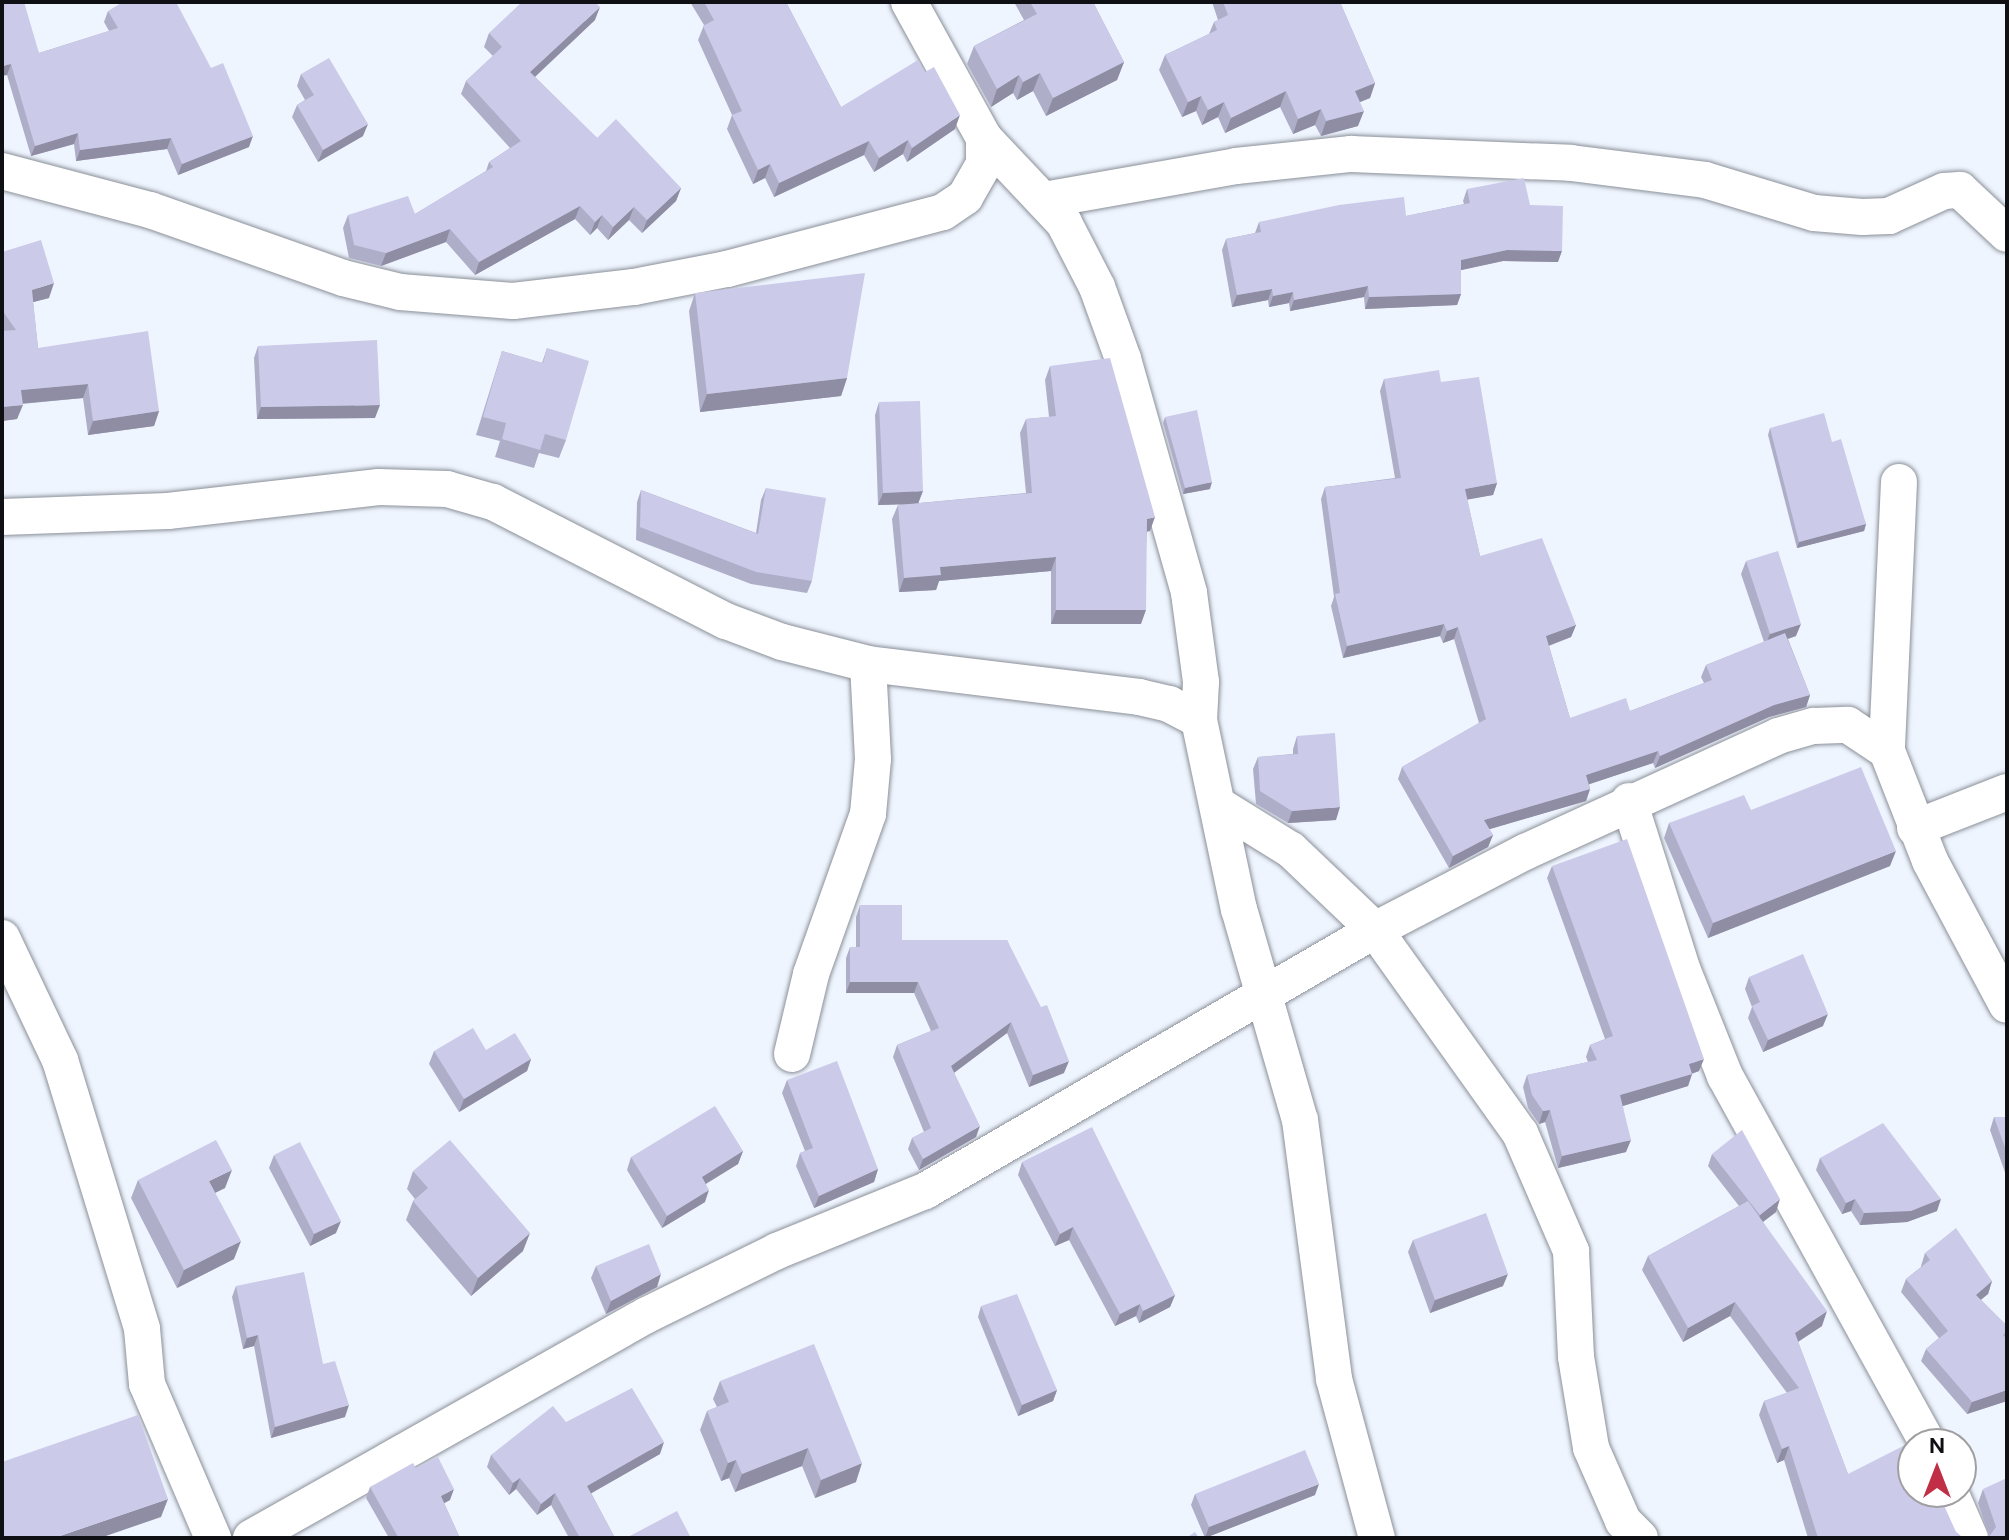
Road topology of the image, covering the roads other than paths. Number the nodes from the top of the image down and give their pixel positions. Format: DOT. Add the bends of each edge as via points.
graph roads {
  1 [pos="909,2"];
  2 [pos="984,138"];
  3 [pos="2,171"];
  4 [pos="1044,200"];
  5 [pos="2007,234"];
  6 [pos="1899,482"];
  7 [pos="2,517"];
  8 [pos="868,664"];
  9 [pos="1199,720"];
  10 [pos="1887,751"];
  11 [pos="2007,792"];
  12 [pos="1629,801"];
  13 [pos="1220,806"];
  14 [pos="1915,828"];
  15 [pos="1375,930"];
  16 [pos="2,938"];
  17 [pos="1262,995"];
  18 [pos="2007,1005"];
  19 [pos="792,1054"];
  20 [pos="1919,1428"];
  21 [pos="1957,1508"];
  22 [pos="213,1538"];
  23 [pos="251,1538"];
  24 [pos="1377,1538"];
  25 [pos="1640,1538"];
  26 [pos="1970,1538"];
  1 -- 2 [label="street"];
  2 -- 3 [label="street" via="978,180 943,212 727,269 634,287 513,301 400,292 343,278 150,210"];
  2 -- 4 [label="street"];
  4 -- 5 [label="street" via="1236,166 1351,154 1614,168 1705,180 1814,213 1862,217 1889,216 1944,191 1960,190"];
  4 -- 9 [label="street" via="1079,247 1123,359 1189,593 1201,682"];
  6 -- 10 [label="street"];
  7 -- 8 [label="street" via="168,511 379,487 447,489 493,502 726,621"];
  8 -- 9 [label="street" via="1088,688 1169,704"];
  8 -- 19 [label="street" via="873,759 868,814 811,974"];
  9 -- 13 [label="street"];
  10 -- 12 [label="street" via="1848,725 1814,726"];
  10 -- 14 [label="street"];
  11 -- 14 [label="street"];
  12 -- 15 [label="street"];
  12 -- 20 [label="street" via="1683,971 1725,1076"];
  13 -- 15 [label="street" via="1291,850"];
  13 -- 17 [label="street"];
  14 -- 18 [label="street"];
  15 -- 17 [label="street"];
  15 -- 25 [label="street" via="1500,1101 1545,1189 1571,1251 1576,1357 1591,1448 1623,1521"];
  16 -- 22 [label="street" via="60,1060 142,1329 147,1384"];
  17 -- 23 [label="street" via="925,1191 777,1251 659,1308"];
  17 -- 24 [label="street" via="1300,1120 1334,1379"];
  21 -- 26 [label="street"];
}
